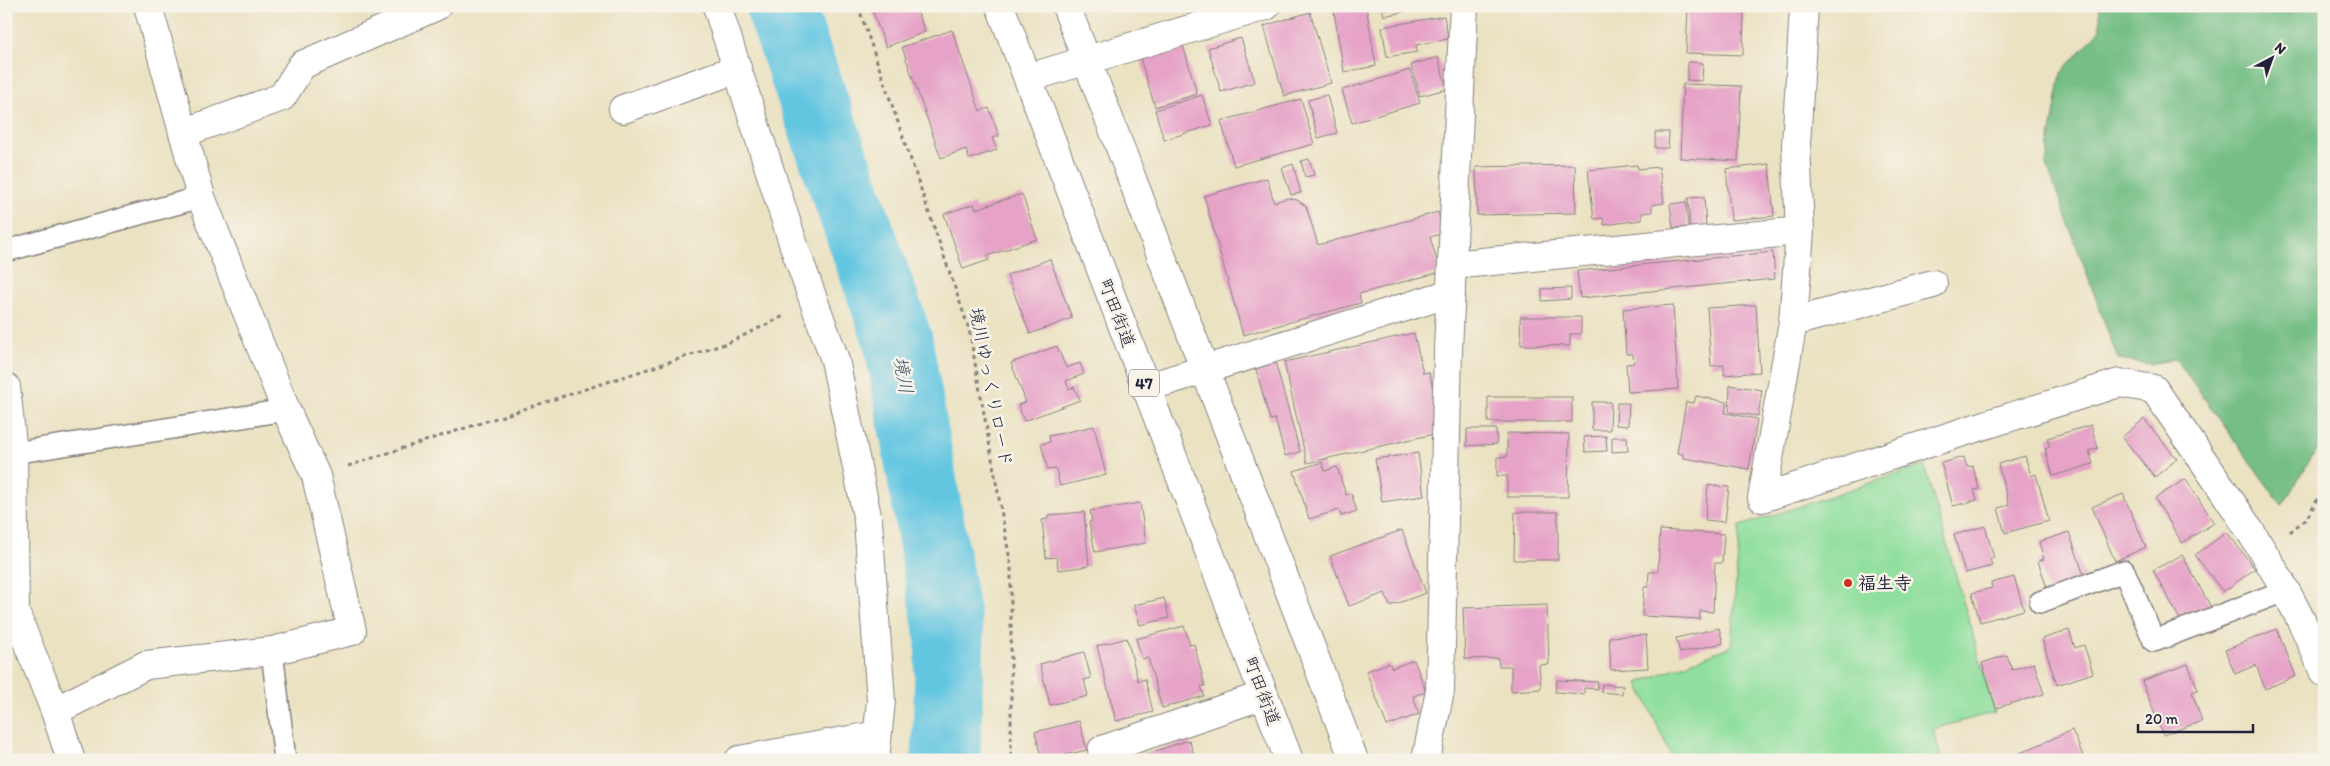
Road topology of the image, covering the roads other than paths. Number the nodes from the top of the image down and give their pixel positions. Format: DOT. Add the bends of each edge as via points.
graph roads {
  1 [pos="148,6"];
  2 [pos="438,6"];
  3 [pos="717,6"];
  4 [pos="1000,6"];
  5 [pos="1066,6"];
  6 [pos="1266,6"];
  7 [pos="1464,6"];
  8 [pos="1804,6"];
  9 [pos="1086,60"];
  10 [pos="737,69"];
  11 [pos="1028,78"];
  12 [pos="623,109"];
  13 [pos="183,133"];
  14 [pos="201,197"];
  15 [pos="1800,232"];
  16 [pos="6,251"];
  17 [pos="1452,265"];
  18 [pos="1933,284"];
  19 [pos="1451,293"];
  20 [pos="1793,322"];
  21 [pos="1204,369"];
  22 [pos="6,388"];
  23 [pos="1145,388"];
  24 [pos="286,410"];
  25 [pos="7,420"];
  26 [pos="12,453"];
  27 [pos="2284,591"];
  28 [pos="2040,602"];
  29 [pos="272,651"];
  30 [pos="2324,673"];
  31 [pos="1264,695"];
  32 [pos="55,711"];
  33 [pos="876,747"];
  34 [pos="1102,750"];
  35 [pos="71,760"];
  36 [pos="285,760"];
  37 [pos="739,760"];
  38 [pos="834,760"];
  39 [pos="1289,760"];
  40 [pos="1354,760"];
  41 [pos="1426,760"];
  1 -- 13 [label="street"];
  2 -- 13 [label="street" via="302,65 282,97"];
  3 -- 10 [label="street"];
  4 -- 11 [label="street, 町田街道 / 47"];
  5 -- 9 [label="street"];
  6 -- 9 [label="street"];
  7 -- 17 [label="street"];
  8 -- 15 [label="street" via="1796,145"];
  9 -- 11 [label="street"];
  9 -- 21 [label="street"];
  10 -- 12 [label="street"];
  10 -- 33 [label="street" via="795,250 835,360 868,521 881,701"];
  11 -- 23 [label="street, 町田街道 / 47"];
  13 -- 14 [label="street"];
  14 -- 16 [label="lane"];
  14 -- 24 [label="street"];
  15 -- 17 [label="street"];
  15 -- 20 [label="street"];
  17 -- 19 [label="street"];
  18 -- 20 [label="street"];
  19 -- 21 [label="street"];
  19 -- 41 [label="street" via="1440,691"];
  20 -- 27 [label="street" via="1762,498 2119,384 2154,389 2264,552"];
  21 -- 23 [label="street"];
  21 -- 40 [label="street"];
  22 -- 25 [label="street"];
  23 -- 31 [label="street, 町田街道 / 47"];
  24 -- 26 [label="lane"];
  24 -- 29 [label="street" via="316,476 352,631"];
  25 -- 26 [label="street"];
  26 -- 32 [label="street" via="15,612"];
  27 -- 28 [label="lane" via="2154,642 2124,571"];
  27 -- 30 [label="street"];
  29 -- 32 [label="street" via="146,665"];
  29 -- 36 [label="lane"];
  31 -- 34 [label="street"];
  31 -- 39 [label="street, 町田街道 / 47"];
  32 -- 35 [label="street"];
  33 -- 37 [label="street"];
  33 -- 38 [label="lane"];
}
